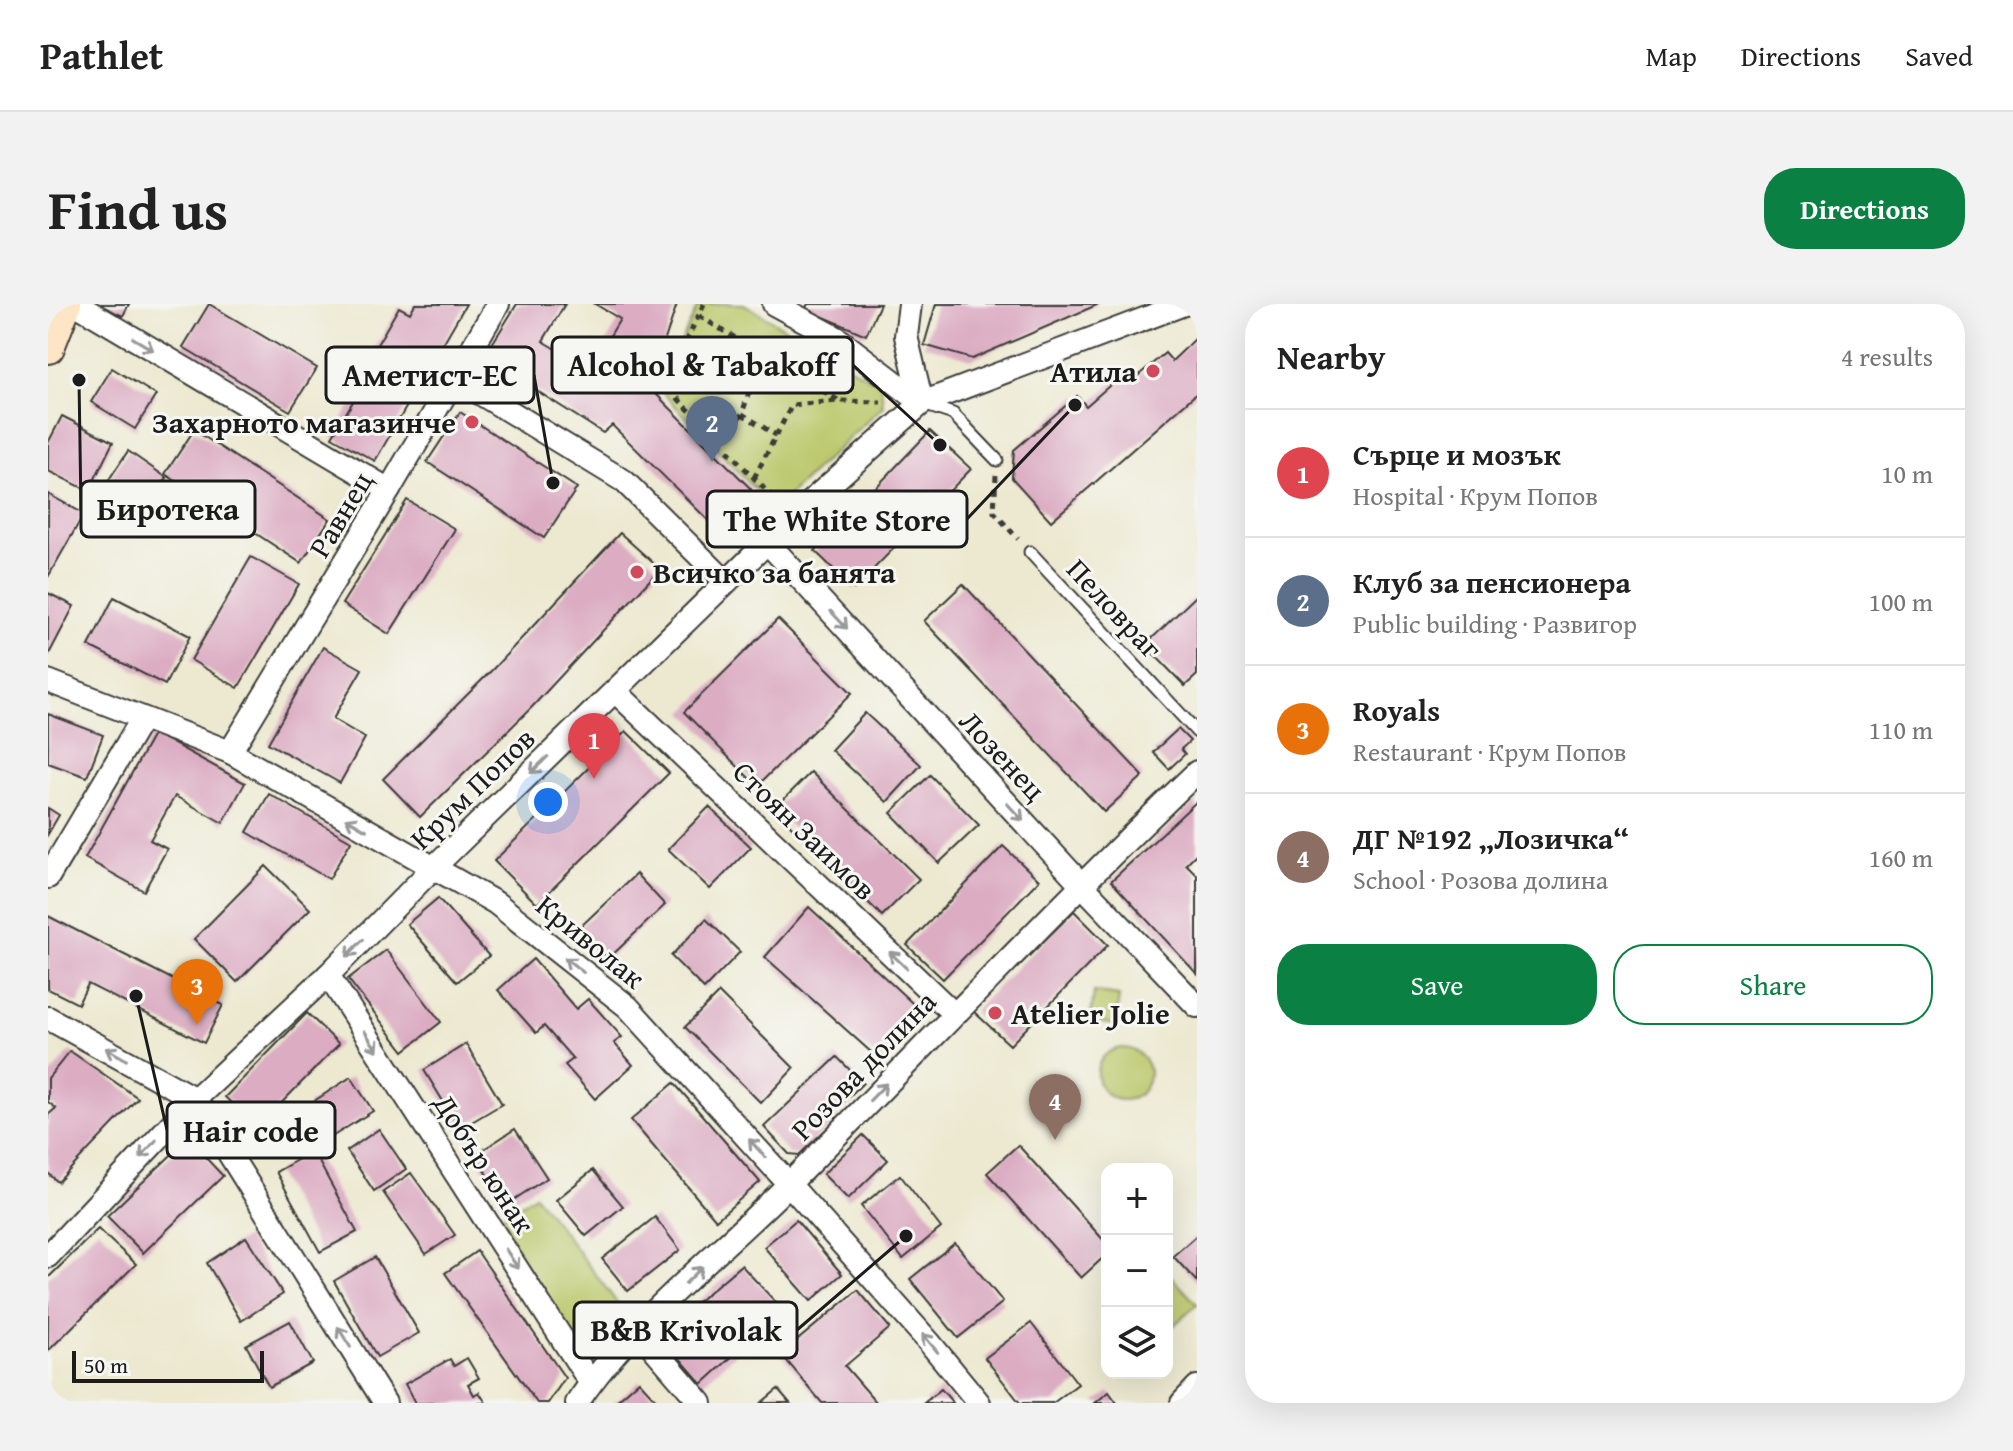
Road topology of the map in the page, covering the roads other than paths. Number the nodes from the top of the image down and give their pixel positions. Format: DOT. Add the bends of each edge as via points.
graph roads {
  1 [pos="65,304"];
  2 [pos="76,304"];
  3 [pos="498,304"];
  4 [pos="774,304"];
  5 [pos="910,304"];
  6 [pos="1184,304"];
  7 [pos="48,347"];
  8 [pos="455,378"];
  9 [pos="922,403"];
  10 [pos="997,460"];
  11 [pos="389,490"];
  12 [pos="767,542"];
  13 [pos="1030,552"];
  14 [pos="726,582"];
  15 [pos="48,681"];
  16 [pos="615,691"];
  17 [pos="142,719"];
  18 [pos="1197,732"];
  19 [pos="230,752"];
  20 [pos="1197,772"];
  21 [pos="433,868"];
  22 [pos="48,877"];
  23 [pos="1081,884"];
  24 [pos="328,975"];
  25 [pos="1197,1006"];
  26 [pos="954,1014"];
  27 [pos="48,1018"];
  28 [pos="195,1099"];
  29 [pos="789,1184"];
  30 [pos="48,1256"];
  31 [pos="637,1329"];
  32 [pos="590,1382"];
  33 [pos="1197,1387"];
  34 [pos="385,1403"];
  35 [pos="577,1403"];
  36 [pos="701,1403"];
  37 [pos="979,1403"];
  38 [pos="1182,1403"];
  1 -- 7 [label="street"];
  2 -- 11 [label="street, one-way"];
  3 -- 8 [label="street, Равнец"];
  4 -- 9 [label="street" via="837,338"];
  5 -- 9 [label="street" via="906,336"];
  6 -- 9 [label="street, Крум Попов"];
  8 -- 11 [label="street, Равнец"];
  8 -- 14 [label="street" via="624,481"];
  9 -- 10 [label="lane" via="953,414"];
  9 -- 12 [label="street, Крум Попов"];
  11 -- 19 [label="street, Равнец"];
  12 -- 14 [label="street, Крум Попов"];
  12 -- 23 [label="street, Лозенец, one-way"];
  13 -- 18 [label="lane, Пеловраг"];
  14 -- 16 [label="street, Крум Попов"];
  15 -- 17 [label="street, Криволак"];
  16 -- 21 [label="street, Крум Попов, one-way"];
  26 -- 16 [label="street, Стоян Заимов, one-way"];
  17 -- 19 [label="street, Криволак"];
  17 -- 22 [label="street"];
  21 -- 19 [label="street, Криволак, one-way"];
  20 -- 23 [label="street, Розова долина"];
  21 -- 24 [label="street, Крум Попов, one-way"];
  29 -- 21 [label="street, Криволак, one-way" via="628,1007 496,903"];
  23 -- 25 [label="street, Лозенец"];
  23 -- 26 [label="street, Розова долина"];
  24 -- 28 [label="street, Крум Попов"];
  24 -- 32 [label="street, Добър юнак, one-way"];
  29 -- 26 [label="street, Розова долина, one-way"];
  28 -- 27 [label="street, one-way"];
  28 -- 30 [label="street, Крум Попов, one-way"];
  34 -- 28 [label="street, one-way"];
  31 -- 29 [label="street, Розова долина, one-way"];
  37 -- 29 [label="street, Криволак, one-way"];
  31 -- 32 [label="street, Розова долина"];
  31 -- 36 [label="street"];
  32 -- 35 [label="street, Розова долина"];
  33 -- 38 [label="street"];
}
